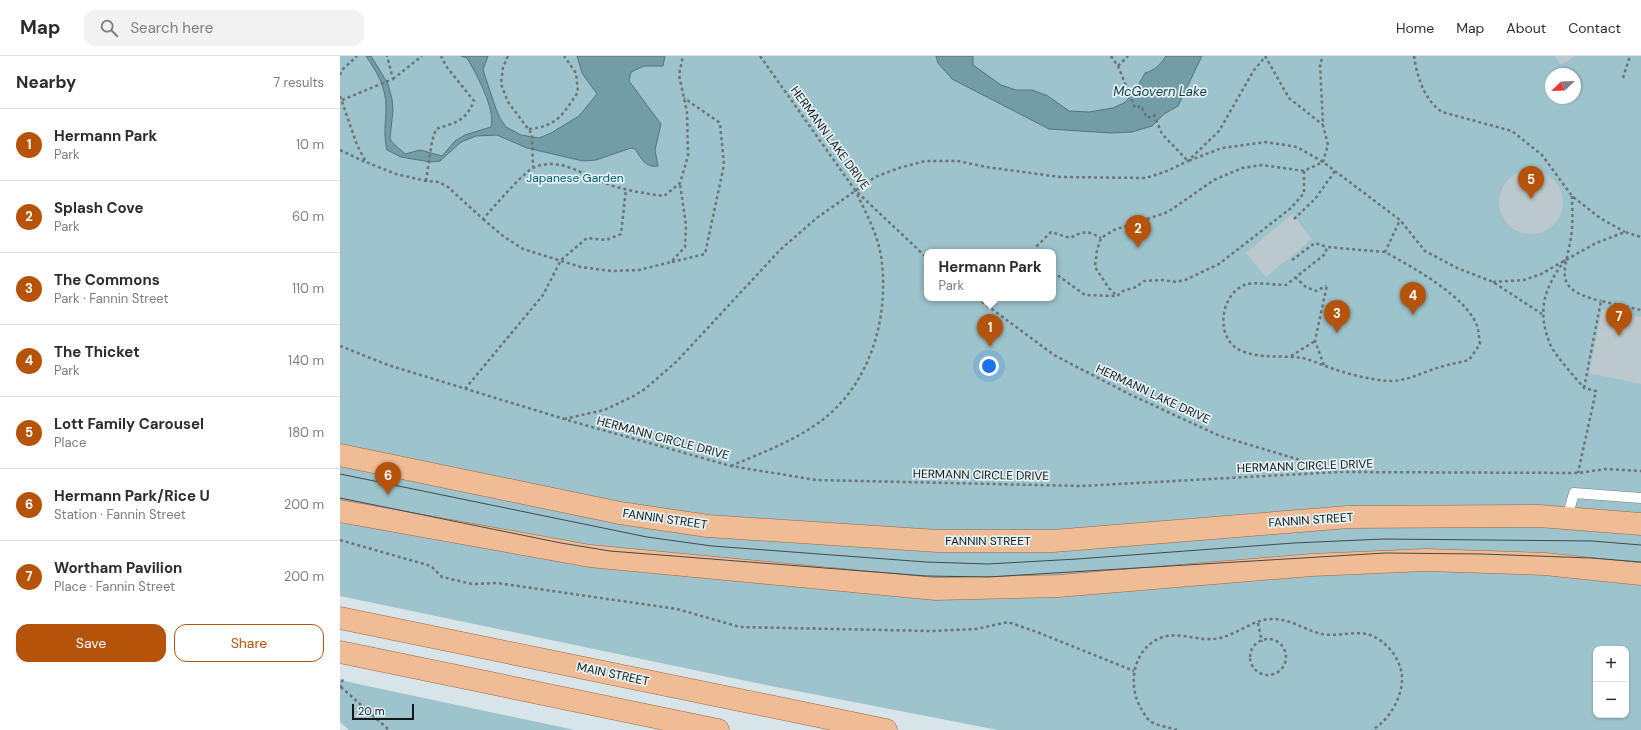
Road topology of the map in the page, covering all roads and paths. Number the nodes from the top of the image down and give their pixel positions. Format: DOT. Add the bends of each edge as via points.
graph roads {
  1 [pos="358,56"];
  2 [pos="387,56"];
  3 [pos="422,56"];
  4 [pos="441,56"];
  5 [pos="508,56"];
  6 [pos="564,56"];
  7 [pos="683,56"];
  8 [pos="760,56"];
  9 [pos="1111,56"];
  10 [pos="1128,56"];
  11 [pos="1265,56"];
  12 [pos="1323,56"];
  13 [pos="1414,56"];
  14 [pos="1630,56"];
  15 [pos="1118,66"];
  16 [pos="340,75"];
  17 [pos="1624,78"];
  18 [pos="391,80"];
  19 [pos="340,96"];
  20 [pos="684,98"];
  21 [pos="342,100"];
  22 [pos="1323,125"];
  23 [pos="529,129"];
  24 [pos="340,150"];
  25 [pos="1188,161"];
  26 [pos="366,162"];
  27 [pos="1323,162"];
  28 [pos="533,167"];
  29 [pos="1304,171"];
  30 [pos="1335,171"];
  31 [pos="426,181"];
  32 [pos="680,183"];
  33 [pos="626,189"];
  34 [pos="855,190"];
  35 [pos="1572,196"];
  36 [pos="483,219"];
  37 [pos="1294,219"];
  38 [pos="1400,220"];
  39 [pos="1625,232"];
  40 [pos="1641,237"];
  41 [pos="1101,238"];
  42 [pos="1326,247"];
  43 [pos="1037,249"];
  44 [pos="1385,252"];
  45 [pos="924,255"];
  46 [pos="561,260"];
  47 [pos="1292,260"];
  48 [pos="1565,260"];
  49 [pos="672,262"];
  50 [pos="1056,274"];
  51 [pos="1295,277"];
  52 [pos="1493,282"];
  53 [pos="1116,296"];
  54 [pos="981,301"];
  55 [pos="1602,301"];
  56 [pos="1641,310"];
  57 [pos="1542,314"];
  58 [pos="1315,341"];
  59 [pos="340,346"];
  60 [pos="1290,356"];
  61 [pos="1324,365"];
  62 [pos="1584,388"];
  63 [pos="464,389"];
  64 [pos="563,419"];
  65 [pos="340,455"];
  66 [pos="731,466"];
  67 [pos="1641,471"];
  68 [pos="1339,472"];
  69 [pos="1578,473"];
  70 [pos="1641,498"];
  71 [pos="340,511"];
  72 [pos="1567,518"];
  73 [pos="1641,524"];
  74 [pos="340,540"];
  75 [pos="1641,574"];
  76 [pos="340,618"];
  77 [pos="1258,623"];
  78 [pos="1262,642"];
  79 [pos="340,652"];
  80 [pos="1134,671"];
  81 [pos="343,679"];
  82 [pos="341,687"];
  83 [pos="389,730"];
  84 [pos="718,730"];
  85 [pos="886,730"];
  86 [pos="1177,730"];
  87 [pos="1372,730"];
  1 -- 16 [label="path"];
  2 -- 18 [label="path"];
  3 -- 18 [label="path"];
  4 -- 31 [label="path" via="474,101 463,120 436,129"];
  5 -- 23 [label="path" via="501,84 508,102"];
  6 -- 23 [label="path" via="576,73 578,92 559,119 545,127"];
  7 -- 20 [label="path" via="679,75"];
  8 -- 34 [label="path, HERMANN LAKE DRIVE"];
  9 -- 15 [label="path"];
  10 -- 15 [label="path"];
  11 -- 22 [label="path" via="1289,98"];
  11 -- 25 [label="path" via="1254,70 1219,131"];
  12 -- 22 [label="path" via="1320,64"];
  13 -- 35 [label="path" via="1418,76 1433,106 1442,112 1512,131 1542,155"];
  14 -- 17 [label="path"];
  15 -- 25 [label="path" via="1135,108 1141,106 1147,118 1154,115 1162,134"];
  18 -- 21 [label="path"];
  19 -- 21 [label="path"];
  20 -- 32 [label="path" via="687,112 688,156"];
  20 -- 49 [label="path" via="720,123 724,165 705,254"];
  21 -- 26 [label="path" via="357,145"];
  22 -- 27 [label="path" via="1328,145"];
  23 -- 28 [label="path" via="532,134"];
  24 -- 26 [label="path"];
  25 -- 27 [label="path" via="1222,148 1266,142 1297,147"];
  25 -- 34 [label="path" via="1167,172 1146,178 1060,177 958,161 925,161 875,177"];
  26 -- 31 [label="path" via="396,174"];
  27 -- 29 [label="path"];
  27 -- 30 [label="path"];
  28 -- 33 [label="path" via="552,163"];
  28 -- 36 [label="path"];
  29 -- 41 [label="path" via="1262,165 1242,168 1214,180 1168,212 1114,230"];
  29 -- 53 [label="path" via="1304,193 1291,208 1219,264 1180,281 1144,281"];
  30 -- 37 [label="path" via="1315,199"];
  30 -- 38 [label="path"];
  31 -- 36 [label="path" via="439,182 448,187"];
  32 -- 33 [label="path" via="664,196"];
  32 -- 49 [label="path" via="686,225 685,247"];
  33 -- 46 [label="path" via="621,234 606,240 587,238"];
  34 -- 45 [label="path, HERMANN LAKE DRIVE"];
  34 -- 64 [label="path" via="781,249 682,356 655,381 632,397 604,410"];
  34 -- 66 [label="path" via="874,233 882,263 883,312 873,350 859,377 826,418 783,444"];
  35 -- 39 [label="path" via="1600,218"];
  35 -- 48 [label="path" via="1572,228"];
  36 -- 46 [label="path" via="523,249"];
  38 -- 44 [label="path"];
  38 -- 52 [label="path" via="1425,251 1456,268"];
  39 -- 40 [label="path"];
  39 -- 48 [label="path" via="1596,242"];
  41 -- 43 [label="path" via="1089,232 1070,238 1051,232"];
  41 -- 53 [label="path" via="1095,267"];
  42 -- 44 [label="path"];
  42 -- 47 [label="path" via="1315,243"];
  42 -- 51 [label="path" via="1325,254"];
  44 -- 61 [label="path" via="1444,289 1469,311 1478,328 1480,344 1469,360 1391,381 1366,378"];
  46 -- 49 [label="path" via="581,267 611,271 639,270"];
  46 -- 63 [label="path" via="543,295"];
  48 -- 52 [label="path" via="1524,280"];
  48 -- 55 [label="path" via="1564,273 1569,286 1582,296"];
  48 -- 57 [label="path" via="1551,279"];
  50 -- 53 [label="path" via="1085,296"];
  51 -- 58 [label="path" via="1306,287 1316,291 1326,285"];
  51 -- 60 [label="path" via="1286,285 1247,284 1229,295 1223,321 1234,346 1243,352"];
  52 -- 57 [label="path"];
  54 -- 68 [label="path, HERMANN LAKE DRIVE" via="1054,355 1131,395 1220,436"];
  55 -- 56 [label="path"];
  55 -- 62 [label="path"];
  57 -- 62 [label="path" via="1552,347"];
  58 -- 60 [label="path"];
  58 -- 61 [label="path"];
  59 -- 63 [label="path, HERMANN CIRCLE DRIVE" via="388,365"];
  60 -- 61 [label="path" via="1311,359"];
  62 -- 69 [label="path" via="1596,391"];
  63 -- 64 [label="path, HERMANN CIRCLE DRIVE"];
  64 -- 66 [label="path, HERMANN CIRCLE DRIVE"];
  65 -- 72 [label="main road, FANNIN STREET" via="620,513 708,526 938,541 1053,541 1348,517"];
  66 -- 68 [label="path, HERMANN CIRCLE DRIVE" via="816,480 1082,486"];
  67 -- 69 [label="path, HERMANN CIRCLE DRIVE" via="1606,469"];
  68 -- 69 [label="path, HERMANN CIRCLE DRIVE"];
  70 -- 72 [label="lane" via="1574,493"];
  71 -- 75 [label="main road" via="590,556 936,589 1058,586 1312,565 1426,560 1545,564"];
  72 -- 73 [label="main road, FANNIN STREET"];
  74 -- 80 [label="path" via="431,566 442,577 472,584 497,583 677,609 740,627 930,631 976,629 1008,622"];
  76 -- 85 [label="main road, MAIN STREET"];
  77 -- 78 [label="path"];
  77 -- 80 [label="path" via="1226,637 1210,639 1172,635 1160,638 1148,646"];
  77 -- 87 [label="path" via="1269,619 1288,620 1323,634 1368,634 1383,642 1392,651 1402,677 1398,696 1390,714"];
  78 -- 78 [label="path" via="1251,648 1249,656 1252,667 1261,674 1274,674 1287,660 1285,650 1278,641"];
  79 -- 84 [label="main road"];
  80 -- 86 [label="path" via="1132,686 1136,701 1149,721"];
  81 -- 82 [label="path"];
  82 -- 83 [label="path"];
}
